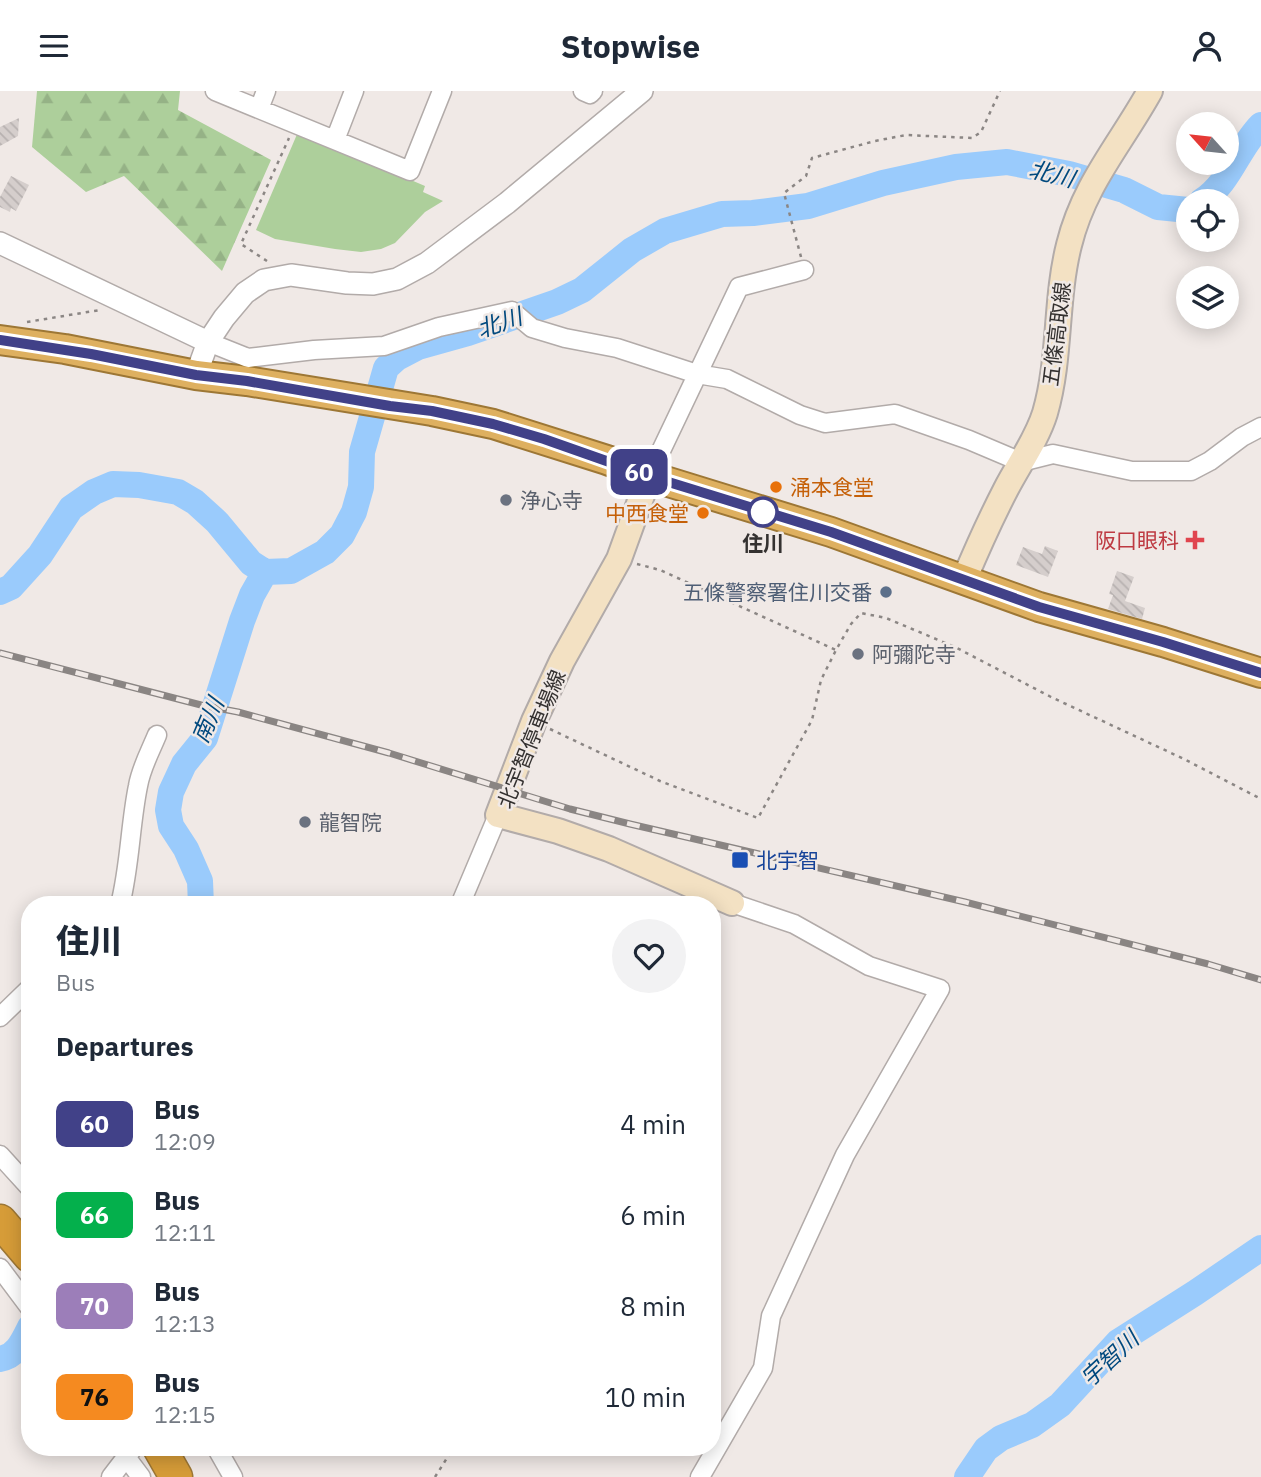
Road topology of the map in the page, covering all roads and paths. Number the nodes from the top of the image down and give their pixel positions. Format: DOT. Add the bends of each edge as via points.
graph roads {
  1 [pos="215,91"];
  2 [pos="266,91"];
  3 [pos="354,91"];
  4 [pos="442,91"];
  5 [pos="583,91"];
  6 [pos="593,91"];
  7 [pos="642,91"];
  8 [pos="1000,91"];
  9 [pos="1150,91"];
  10 [pos="258,109"];
  11 [pos="296,124"];
  12 [pos="335,140"];
  13 [pos="0,243"];
  14 [pos="804,270"];
  15 [pos="291,275"];
  16 [pos="100,310"];
  17 [pos="8,331"];
  18 [pos="208,342"];
  19 [pos="697,374"];
  20 [pos="196,375"];
  21 [pos="1261,427"];
  22 [pos="1021,462"];
  23 [pos="649,476"];
  24 [pos="619,559"];
  25 [pos="964,580"];
  26 [pos="836,650"];
  27 [pos="1261,673"];
  28 [pos="534,721"];
  29 [pos="157,735"];
  30 [pos="1261,799"];
  31 [pos="498,815"];
  32 [pos="122,896"];
  33 [pos="464,896"];
  34 [pos="716,896"];
  35 [pos="721,898"];
  36 [pos="732,903"];
  37 [pos="21,997"];
  38 [pos="0,1017"];
  39 [pos="0,1155"];
  40 [pos="21,1178"];
  41 [pos="0,1221"];
  42 [pos="21,1246"];
  43 [pos="0,1268"];
  44 [pos="21,1296"];
  45 [pos="721,1441"];
  46 [pos="124,1456"];
  47 [pos="130,1456"];
  48 [pos="164,1456"];
  49 [pos="221,1456"];
  50 [pos="448,1456"];
  51 [pos="712,1456"];
  52 [pos="111,1477"];
  53 [pos="141,1477"];
  54 [pos="176,1477"];
  55 [pos="233,1477"];
  56 [pos="435,1477"];
  57 [pos="700,1477"];
  1 -- 10 [label="street"];
  2 -- 10 [label="street"];
  3 -- 12 [label="street"];
  4 -- 12 [label="street" via="410,171"];
  5 -- 6 [label="street"];
  7 -- 15 [label="street" via="497,210 397,279 373,284"];
  8 -- 14 [label="path" via="981,132 972,138 906,135 812,158 806,176 784,193"];
  9 -- 22 [label="main road, 五條高取線" via="1077,218 1065,265 1044,415"];
  10 -- 11 [label="street"];
  11 -- 12 [label="street"];
  11 -- 15 [label="path" via="241,244"];
  13 -- 18 [label="street"];
  14 -- 19 [label="street" via="739,287"];
  15 -- 18 [label="street" via="264,281 245,293"];
  16 -- 17 [label="path"];
  17 -- 20 [label="highway"];
  18 -- 19 [label="street" via="248,358 384,346 439,327 512,311 532,328 617,348"];
  18 -- 20 [label="street"];
  19 -- 22 [label="street" via="727,379 825,423 895,414"];
  19 -- 23 [label="street"];
  20 -- 23 [label="highway" via="493,424"];
  21 -- 22 [label="street" via="1191,471 1132,471 1053,454"];
  22 -- 25 [label="main road, 五條高取線"];
  23 -- 24 [label="main road, 北宇智停車場線"];
  23 -- 25 [label="highway" via="831,532"];
  24 -- 26 [label="path" via="660,570"];
  24 -- 28 [label="main road, 北宇智停車場線"];
  25 -- 27 [label="highway"];
  26 -- 28 [label="path" via="821,680 812,720 758,818 660,781"];
  26 -- 30 [label="path" via="861,613 886,618 955,647"];
  28 -- 31 [label="main road, 北宇智停車場線"];
  29 -- 32 [label="street" via="138,787"];
  31 -- 33 [label="street"];
  31 -- 34 [label="main road, 北宇智停車場線" via="608,849"];
  35 -- 36 [label="main road, 北宇智停車場線"];
  36 -- 45 [label="street" via="794,924 869,967 940,989 845,1155 771,1316 763,1368"];
  37 -- 38 [label="street"];
  39 -- 40 [label="street"];
  41 -- 42 [label="highway"];
  43 -- 44 [label="street"];
  46 -- 52 [label="street"];
  47 -- 53 [label="street"];
  48 -- 54 [label="highway"];
  49 -- 55 [label="street"];
  50 -- 56 [label="path"];
  51 -- 57 [label="street"];
}
